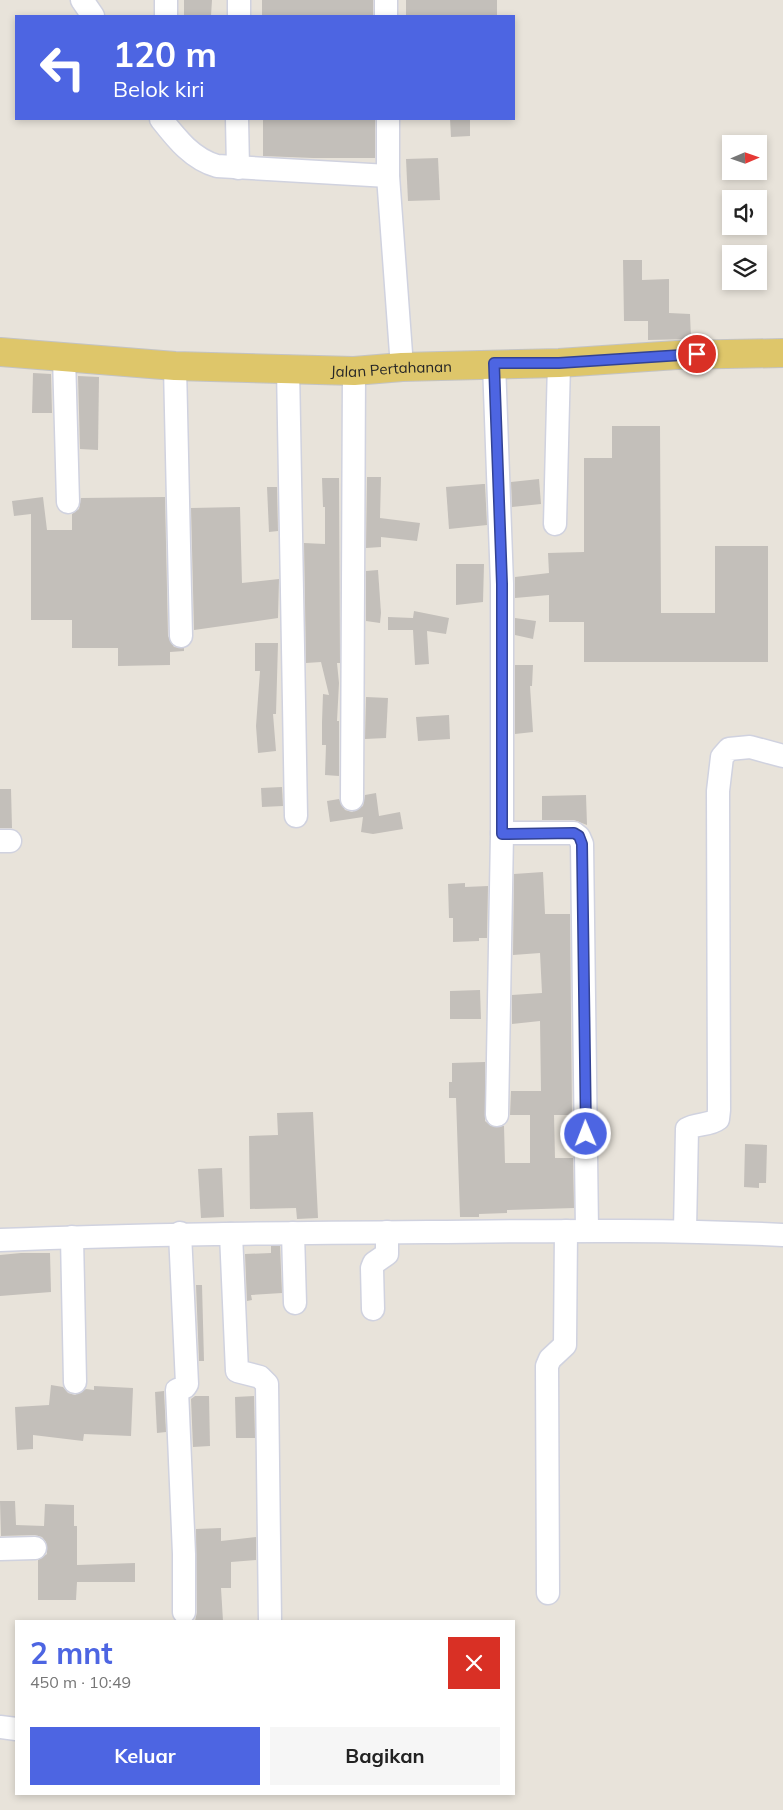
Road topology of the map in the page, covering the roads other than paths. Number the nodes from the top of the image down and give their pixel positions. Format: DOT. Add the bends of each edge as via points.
graph roads {
  1 [pos="82,0"];
  2 [pos="166,0"];
  3 [pos="239,0"];
  4 [pos="386,0"];
  5 [pos="92,15"];
  6 [pos="166,15"];
  7 [pos="239,15"];
  8 [pos="386,15"];
  9 [pos="237,120"];
  10 [pos="388,120"];
  11 [pos="165,121"];
  12 [pos="238,168"];
  13 [pos="388,176"];
  14 [pos="0,352"];
  15 [pos="783,353"];
  16 [pos="64,356"];
  17 [pos="494,363"];
  18 [pos="559,363"];
  19 [pos="175,366"];
  20 [pos="288,367"];
  21 [pos="402,367"];
  22 [pos="354,371"];
  23 [pos="68,502"];
  24 [pos="555,524"];
  25 [pos="181,636"];
  26 [pos="783,756"];
  27 [pos="352,799"];
  28 [pos="296,816"];
  29 [pos="502,834"];
  30 [pos="497,1115"];
  31 [pos="577,1230"];
  32 [pos="685,1230"];
  33 [pos="387,1232"];
  34 [pos="180,1233"];
  35 [pos="293,1233"];
  36 [pos="232,1234"];
  37 [pos="783,1236"];
  38 [pos="72,1237"];
  39 [pos="0,1240"];
  40 [pos="295,1303"];
  41 [pos="373,1309"];
  42 [pos="75,1382"];
  43 [pos="35,1548"];
  44 [pos="0,1549"];
  45 [pos="548,1593"];
  46 [pos="184,1612"];
  47 [pos="270,1620"];
  48 [pos="0,1727"];
  49 [pos="15,1728"];
  1 -- 5 [label="street"];
  2 -- 6 [label="street"];
  3 -- 7 [label="street"];
  4 -- 8 [label="street"];
  9 -- 12 [label="street"];
  10 -- 13 [label="street"];
  11 -- 12 [label="street" via="197,158 217,166"];
  12 -- 13 [label="street"];
  13 -- 21 [label="street"];
  14 -- 16 [label="main road, Jalan Pertahanan"];
  15 -- 18 [label="main road, Jalan Pertahanan" via="677,355"];
  16 -- 19 [label="main road, Jalan Pertahanan"];
  16 -- 23 [label="street"];
  17 -- 18 [label="main road, Jalan Pertahanan"];
  17 -- 21 [label="main road, Jalan Pertahanan"];
  17 -- 29 [label="street" via="502,584"];
  18 -- 24 [label="street"];
  19 -- 20 [label="main road, Jalan Pertahanan"];
  19 -- 25 [label="street"];
  20 -- 22 [label="main road, Jalan Pertahanan"];
  20 -- 28 [label="street"];
  21 -- 22 [label="main road, Jalan Pertahanan"];
  22 -- 27 [label="street"];
  26 -- 32 [label="street" via="743,746 729,749 722,757 718,791 719,1110 718,1119 712,1124 687,1130"];
  29 -- 30 [label="street"];
  29 -- 31 [label="street" via="574,833 582,844"];
  31 -- 32 [label="street"];
  31 -- 33 [label="street"];
  31 -- 45 [label="street" via="565,1345 547,1366"];
  32 -- 37 [label="street"];
  33 -- 35 [label="street"];
  33 -- 41 [label="street" via="387,1254 372,1268"];
  34 -- 36 [label="street"];
  34 -- 38 [label="street"];
  34 -- 46 [label="street" via="187,1384 176,1390"];
  35 -- 36 [label="street"];
  35 -- 40 [label="street"];
  36 -- 47 [label="street" via="237,1371 260,1377 266,1384"];
  38 -- 39 [label="street"];
  38 -- 42 [label="street"];
  43 -- 44 [label="street"];
  48 -- 49 [label="street"];
}
